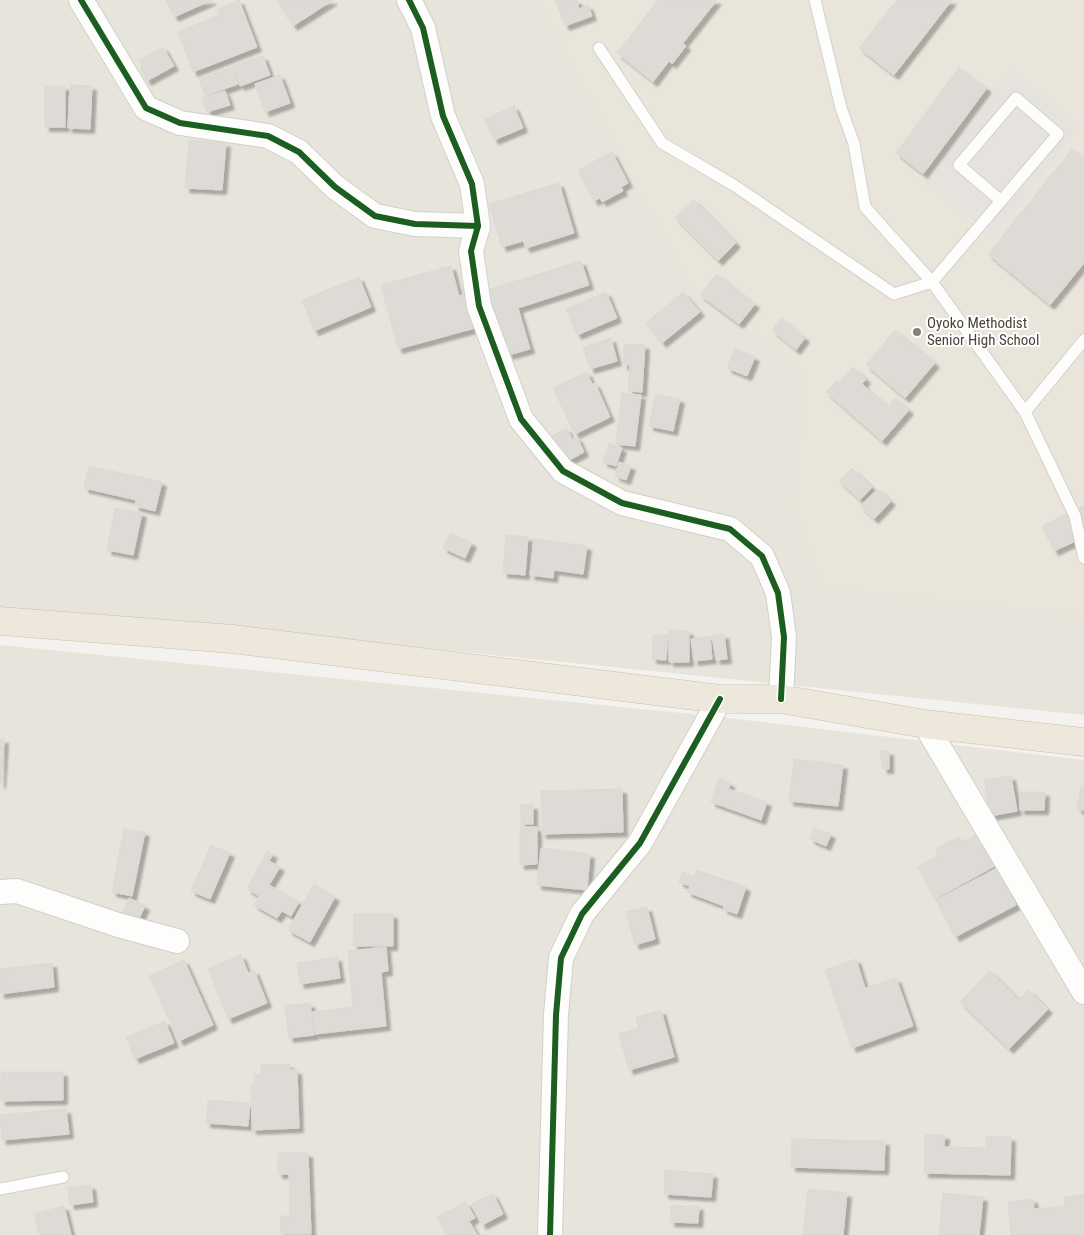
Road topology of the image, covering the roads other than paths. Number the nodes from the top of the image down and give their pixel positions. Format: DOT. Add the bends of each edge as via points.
graph roads {
  1 [pos="81,0"];
  2 [pos="409,0"];
  3 [pos="815,0"];
  4 [pos="599,48"];
  5 [pos="1001,201"];
  6 [pos="478,226"];
  7 [pos="932,282"];
  8 [pos="1084,340"];
  9 [pos="1025,412"];
  10 [pos="1084,558"];
  11 [pos="0,621"];
  12 [pos="720,699"];
  13 [pos="781,700"];
  14 [pos="926,724"];
  15 [pos="1084,733"];
  16 [pos="1084,742"];
  17 [pos="0,892"];
  18 [pos="177,941"];
  19 [pos="1084,992"];
  20 [pos="63,1177"];
  21 [pos="0,1189"];
  22 [pos="550,1235"];
  1 -- 6 [label="street" via="146,108 180,123 268,136 299,152 335,187 375,216 415,224"];
  2 -- 6 [label="street" via="423,28 443,116 472,184"];
  3 -- 7 [label="lane" via="841,108 854,144 865,207"];
  4 -- 7 [label="lane" via="662,143 735,186 894,294"];
  5 -- 5 [label="lane" via="1058,134 1016,98 959,165"];
  5 -- 7 [label="lane"];
  6 -- 13 [label="street" via="471,251 479,306 521,419 563,470 622,503 730,529 762,556 778,594 783,628"];
  7 -- 9 [label="lane"];
  8 -- 9 [label="lane"];
  9 -- 10 [label="lane" via="1075,516"];
  11 -- 12 [label="highway" via="232,639"];
  12 -- 13 [label="highway"];
  12 -- 22 [label="street" via="640,843 582,914 560,958"];
  13 -- 14 [label="highway"];
  14 -- 16 [label="highway"];
  14 -- 19 [label="street"];
  15 -- 16 [label="lane"];
  17 -- 18 [label="street" via="17,891"];
  20 -- 21 [label="lane"];
}
